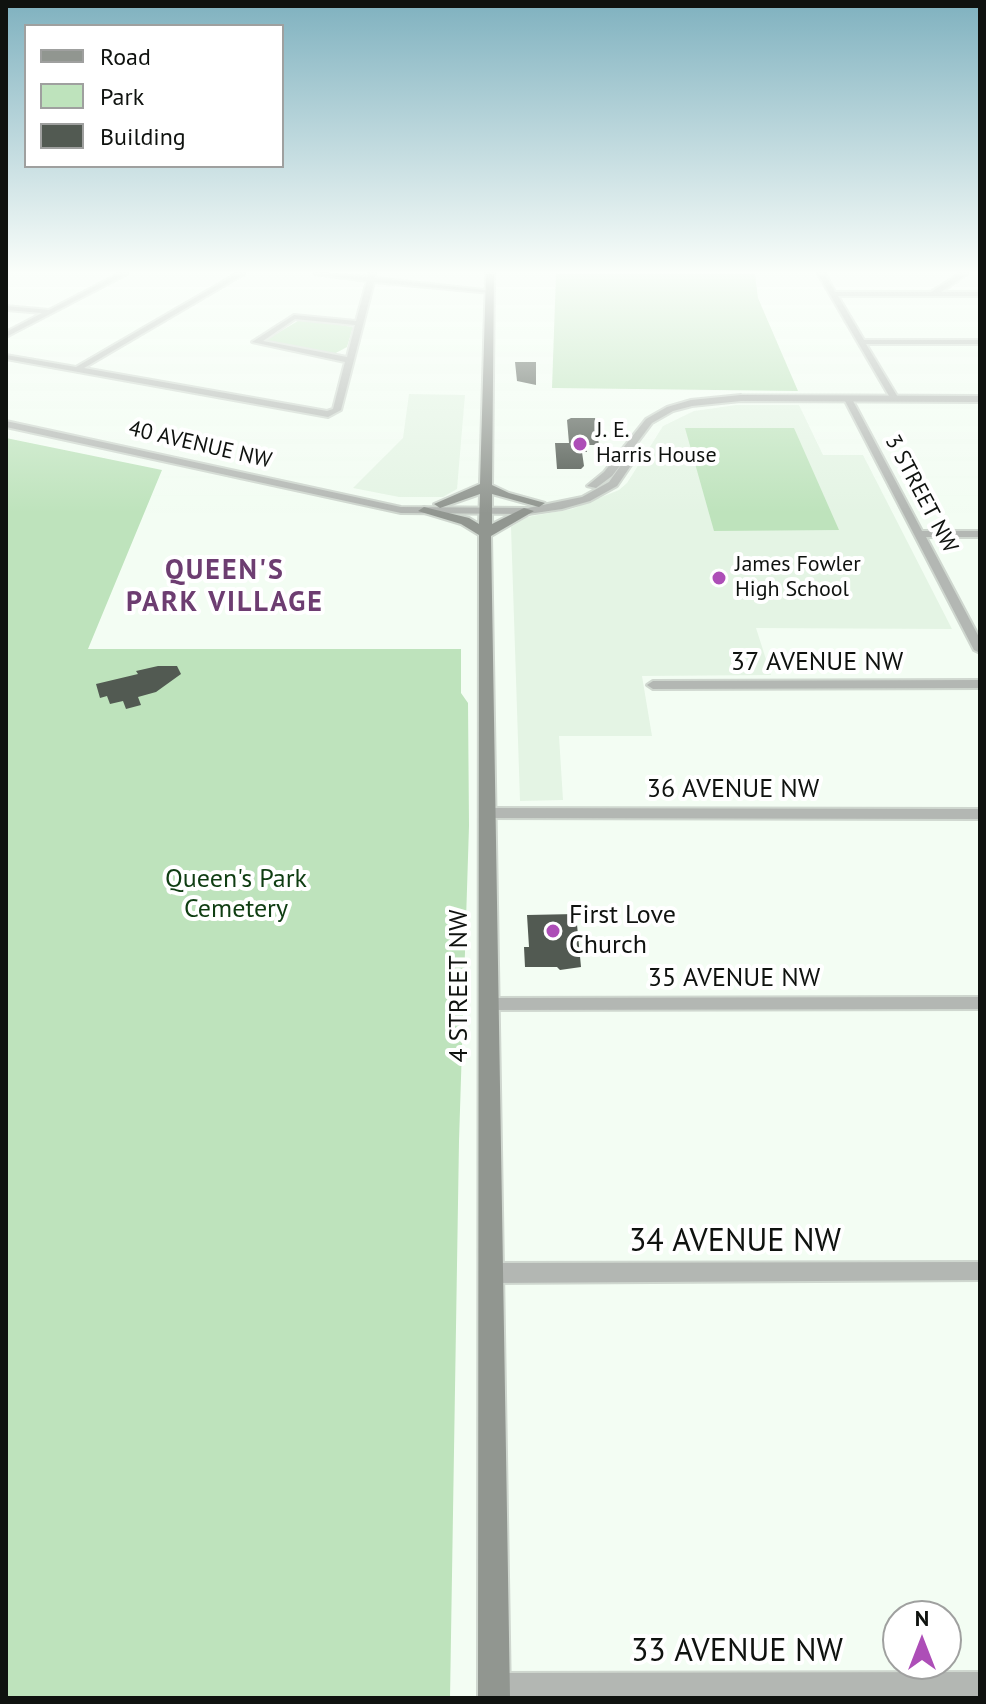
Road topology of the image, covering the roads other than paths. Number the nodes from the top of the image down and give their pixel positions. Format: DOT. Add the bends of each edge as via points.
graph roads {
  1 [pos="104,354"];
  2 [pos="316,354"];
  3 [pos="351,354"];
  4 [pos="488,354"];
  5 [pos="868,354"];
  6 [pos="6,357"];
  7 [pos="349,360"];
  8 [pos="79,368"];
  9 [pos="848,399"];
  10 [pos="895,399"];
  11 [pos="980,399"];
  12 [pos="6,424"];
  13 [pos="485,486"];
  14 [pos="440,504"];
  15 [pos="386,506"];
  16 [pos="533,507"];
  17 [pos="424,511"];
  18 [pos="485,516"];
  19 [pos="919,534"];
  20 [pos="980,534"];
  21 [pos="980,650"];
  22 [pos="980,684"];
  23 [pos="653,685"];
  24 [pos="486,813"];
  25 [pos="980,814"];
  26 [pos="980,1003"];
  27 [pos="489,1004"];
  28 [pos="980,1271"];
  29 [pos="490,1273"];
  30 [pos="980,1684"];
  31 [pos="494,1692"];
  1 -- 8 [label="street"];
  2 -- 7 [label="street"];
  3 -- 7 [label="street"];
  4 -- 13 [label="main road, 4 STREET NW"];
  5 -- 10 [label="street"];
  6 -- 8 [label="street"];
  7 -- 8 [label="street" via="337,410 328,414"];
  9 -- 10 [label="street, 40 AVENUE NW"];
  9 -- 16 [label="street, 40 AVENUE NW" via="728,399 670,409 649,421 626,452 631,458 606,489 573,503"];
  9 -- 19 [label="street, 3 STREET NW"];
  10 -- 11 [label="street, 40 AVENUE NW"];
  12 -- 15 [label="street, 40 AVENUE NW"];
  13 -- 14 [label="main road"];
  13 -- 16 [label="main road"];
  13 -- 18 [label="main road, 4 STREET NW"];
  14 -- 15 [label="street, 40 AVENUE NW"];
  14 -- 18 [label="street, 40 AVENUE NW"];
  15 -- 17 [label="street, 40 AVENUE NW"];
  16 -- 18 [label="street, 40 AVENUE NW"];
  16 -- 18 [label="main road" via="510,518"];
  17 -- 18 [label="street, 40 AVENUE NW"];
  17 -- 18 [label="main road" via="465,521"];
  18 -- 24 [label="main road, 4 STREET NW"];
  19 -- 20 [label="street"];
  19 -- 21 [label="street, 3 STREET NW"];
  22 -- 23 [label="street, 37 AVENUE NW"];
  24 -- 25 [label="street, 36 AVENUE NW"];
  24 -- 27 [label="main road, 4 STREET NW"];
  26 -- 27 [label="street, 35 AVENUE NW"];
  27 -- 29 [label="main road, 4 STREET NW"];
  28 -- 29 [label="street, 34 AVENUE NW"];
  29 -- 31 [label="main road, 4 STREET NW"];
  30 -- 31 [label="street, 33 AVENUE NW"];
}
